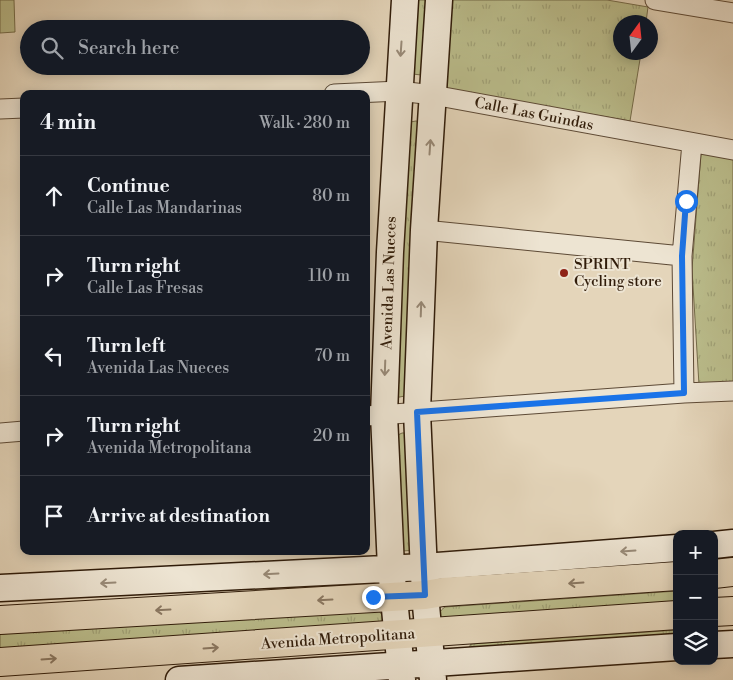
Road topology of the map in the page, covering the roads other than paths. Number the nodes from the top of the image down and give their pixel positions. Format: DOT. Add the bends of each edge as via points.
graph roads {
  1 [pos="405,0"];
  2 [pos="439,0"];
  3 [pos="667,1"];
  4 [pos="733,13"];
  5 [pos="399,91"];
  6 [pos="370,92"];
  7 [pos="434,95"];
  8 [pos="20,108"];
  9 [pos="0,109"];
  10 [pos="692,143"];
  11 [pos="733,150"];
  12 [pos="424,230"];
  13 [pos="682,256"];
  14 [pos="733,391"];
  15 [pos="684,393"];
  16 [pos="417,412"];
  17 [pos="375,415"];
  18 [pos="20,431"];
  19 [pos="0,433"];
  20 [pos="733,543"];
  21 [pos="718,545"];
  22 [pos="673,548"];
  23 [pos="424,567"];
  24 [pos="391,568"];
  25 [pos="733,572"];
  26 [pos="718,574"];
  27 [pos="673,576"];
  28 [pos="0,588"];
  29 [pos="425,595"];
  30 [pos="394,596"];
  31 [pos="733,611"];
  32 [pos="718,612"];
  33 [pos="673,615"];
  34 [pos="0,620"];
  35 [pos="428,633"];
  36 [pos="397,635"];
  37 [pos="733,644"];
  38 [pos="718,645"];
  39 [pos="673,647"];
  40 [pos="0,662"];
  41 [pos="432,671"];
  42 [pos="401,672"];
  43 [pos="179,680"];
  1 -- 5 [label="street, Avenida Las Nueces, one-way"];
  2 -- 7 [label="street"];
  3 -- 4 [label="street"];
  5 -- 6 [label="street, Calle Las Guindas"];
  5 -- 7 [label="street, Calle Las Guindas"];
  5 -- 17 [label="street, Avenida Las Nueces, one-way" via="390,252"];
  7 -- 10 [label="street, Calle Las Guindas"];
  12 -- 7 [label="street, one-way"];
  8 -- 9 [label="street"];
  10 -- 11 [label="street, Calle Las Guindas"];
  10 -- 13 [label="street"];
  12 -- 13 [label="street"];
  16 -- 12 [label="street, one-way"];
  13 -- 15 [label="street"];
  14 -- 15 [label="street"];
  15 -- 16 [label="street"];
  16 -- 17 [label="street"];
  16 -- 23 [label="street"];
  17 -- 24 [label="street, Avenida Las Nueces"];
  18 -- 19 [label="street"];
  20 -- 21 [label="street"];
  22 -- 23 [label="street, one-way"];
  23 -- 24 [label="street"];
  23 -- 29 [label="street"];
  24 -- 28 [label="street, one-way"];
  24 -- 30 [label="street, Avenida Las Nueces"];
  25 -- 26 [label="main road"];
  27 -- 29 [label="main road, one-way"];
  29 -- 30 [label="main road"];
  29 -- 35 [label="street"];
  30 -- 34 [label="main road, one-way"];
  30 -- 36 [label="street, Avenida Las Nueces"];
  31 -- 32 [label="main road"];
  33 -- 35 [label="main road, Avenida Metropolitana"];
  35 -- 36 [label="main road, Avenida Metropolitana"];
  35 -- 41 [label="street"];
  40 -- 36 [label="main road, Avenida Metropolitana, one-way"];
  36 -- 42 [label="street, Avenida Las Nueces"];
  37 -- 38 [label="street"];
  39 -- 41 [label="street, Avenida Metropolitana"];
  41 -- 42 [label="street, Avenida Metropolitana"];
  42 -- 43 [label="street, Avenida Metropolitana"];
}
